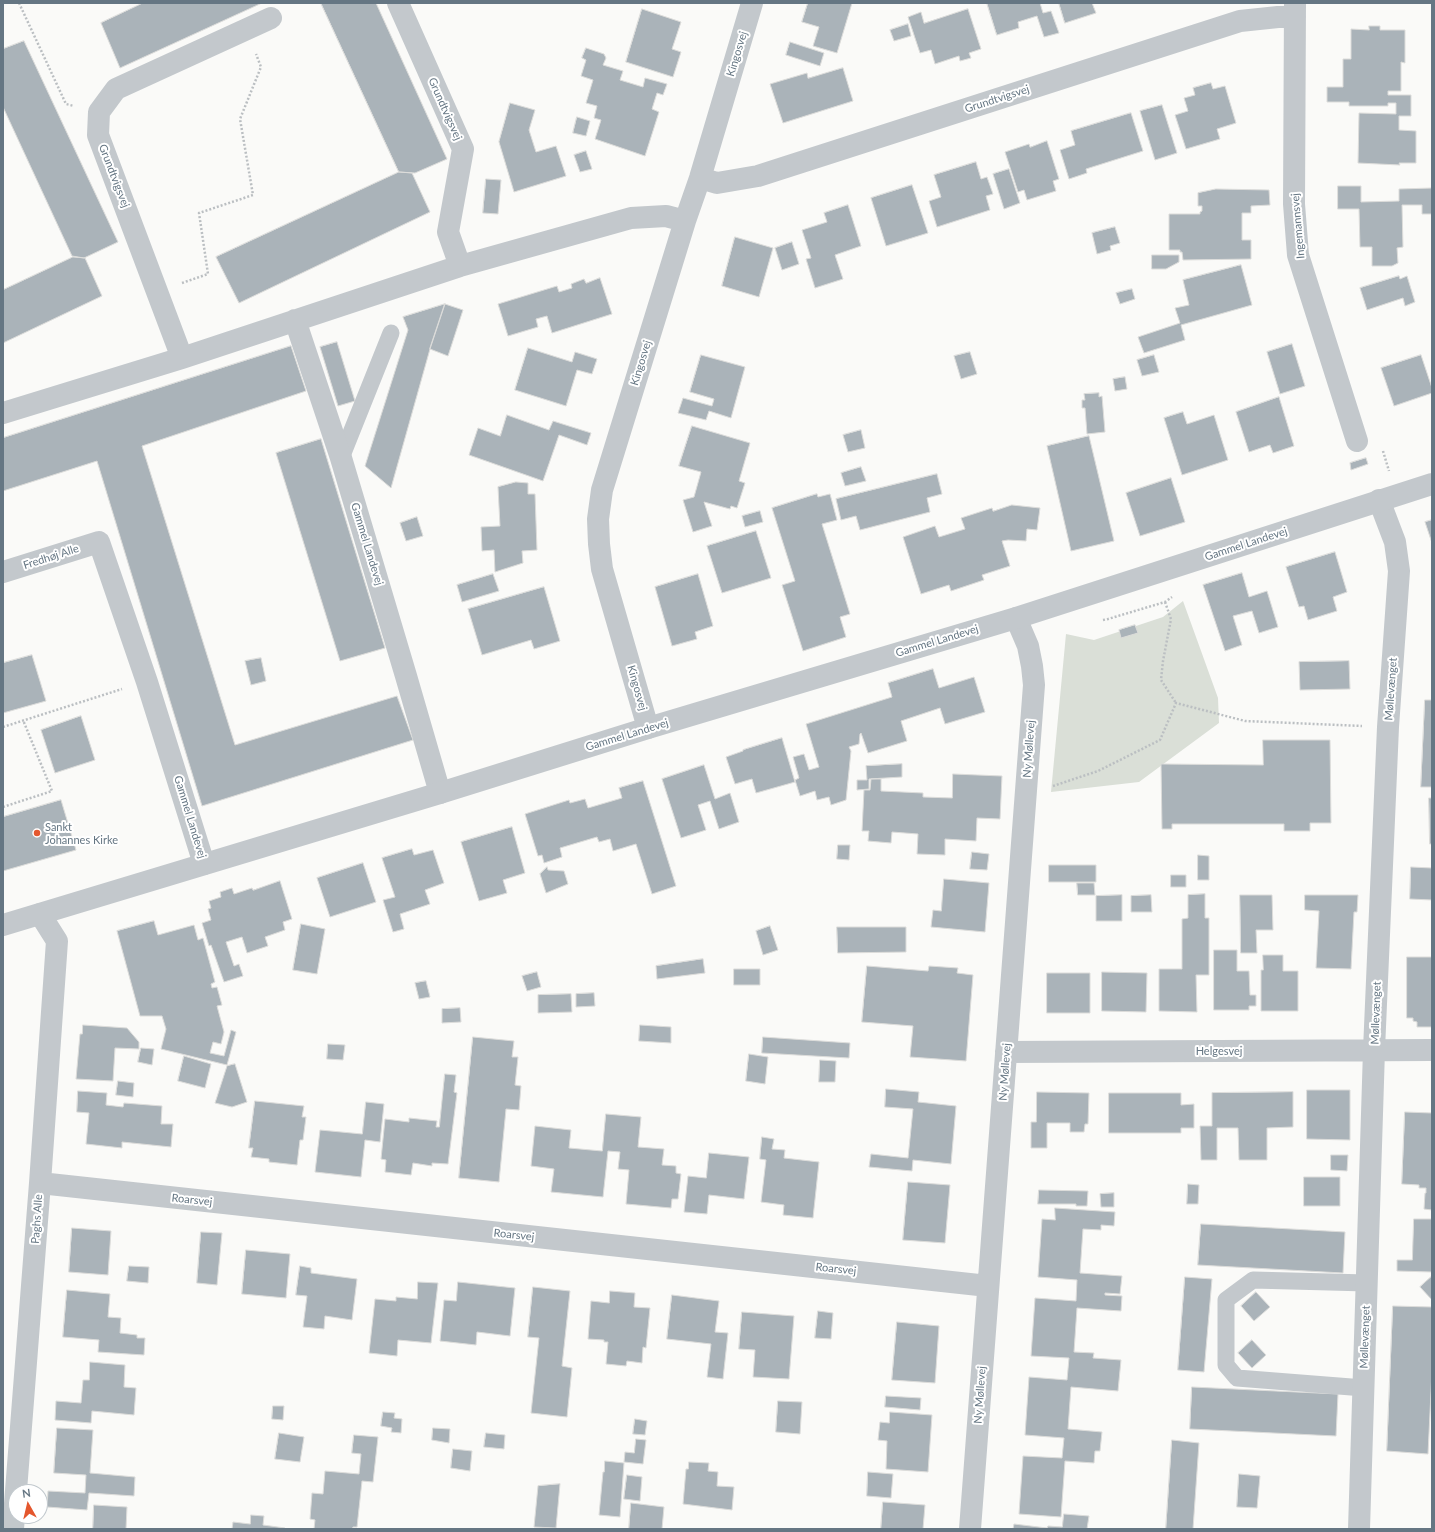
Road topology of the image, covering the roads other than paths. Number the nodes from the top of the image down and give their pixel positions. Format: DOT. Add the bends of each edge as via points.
graph roads {
  1 [pos="398,3"];
  2 [pos="752,3"];
  3 [pos="1295,10"];
  4 [pos="271,18"];
  5 [pos="700,178"];
  6 [pos="685,221"];
  7 [pos="460,266"];
  8 [pos="295,320"];
  9 [pos="391,333"];
  10 [pos="182,358"];
  11 [pos="3,413"];
  12 [pos="1357,441"];
  13 [pos="341,458"];
  14 [pos="1432,484"];
  15 [pos="1388,498"];
  16 [pos="99,542"];
  17 [pos="3,572"];
  18 [pos="1016,618"];
  19 [pos="648,728"];
  20 [pos="440,793"];
  21 [pos="204,864"];
  22 [pos="40,914"];
  23 [pos="3,925"];
  24 [pos="1374,1050"];
  25 [pos="1432,1050"];
  26 [pos="1006,1052"];
  27 [pos="40,1183"];
  28 [pos="1367,1283"];
  29 [pos="988,1286"];
  30 [pos="1364,1388"];
  31 [pos="13,1529"];
  32 [pos="970,1529"];
  33 [pos="1359,1529"];
  1 -- 7 [label="street, Grundtvigsvej" via="463,148 448,232"];
  2 -- 5 [label="street, Kingosvej"];
  3 -- 5 [label="street, Grundtvigsvej" via="1240,21 758,176 717,183"];
  3 -- 12 [label="street, Ingemannsvej" via="1294,204 1298,255"];
  4 -- 10 [label="street, Grundtvigsvej" via="116,89 99,112 98,136"];
  5 -- 6 [label="street, Kingosvej"];
  6 -- 7 [label="street" via="666,216 631,218"];
  6 -- 19 [label="street, Kingosvej" via="602,490 598,519 602,569"];
  7 -- 8 [label="street"];
  8 -- 10 [label="street"];
  8 -- 13 [label="street, Gammel Landevej"];
  9 -- 13 [label="lane"];
  10 -- 11 [label="street"];
  13 -- 20 [label="street, Gammel Landevej"];
  14 -- 15 [label="street, Gammel Landevej"];
  15 -- 18 [label="street, Gammel Landevej"];
  15 -- 24 [label="street, Møllevænget" via="1399,571 1388,727"];
  16 -- 17 [label="street, Fredhøj Alle"];
  16 -- 21 [label="street, Gammel Landevej" via="147,682"];
  18 -- 19 [label="street, Gammel Landevej"];
  18 -- 26 [label="street, Ny Møllevej" via="1028,646 1034,685"];
  19 -- 20 [label="street, Gammel Landevej"];
  20 -- 21 [label="street, Gammel Landevej"];
  21 -- 22 [label="street, Gammel Landevej"];
  22 -- 23 [label="street, Gammel Landevej"];
  22 -- 27 [label="street, Paghs Alle" via="57,941"];
  24 -- 25 [label="street, Helgesvej"];
  24 -- 26 [label="street, Helgesvej"];
  24 -- 28 [label="street, Møllevænget"];
  26 -- 29 [label="street, Ny Møllevej"];
  27 -- 29 [label="street, Roarsvej"];
  27 -- 31 [label="street, Paghs Alle"];
  28 -- 30 [label="street, Møllevænget"];
  28 -- 30 [label="lane" via="1254,1280 1226,1300 1226,1365 1237,1378"];
  29 -- 32 [label="street, Ny Møllevej"];
  30 -- 33 [label="street, Møllevænget"];
}
